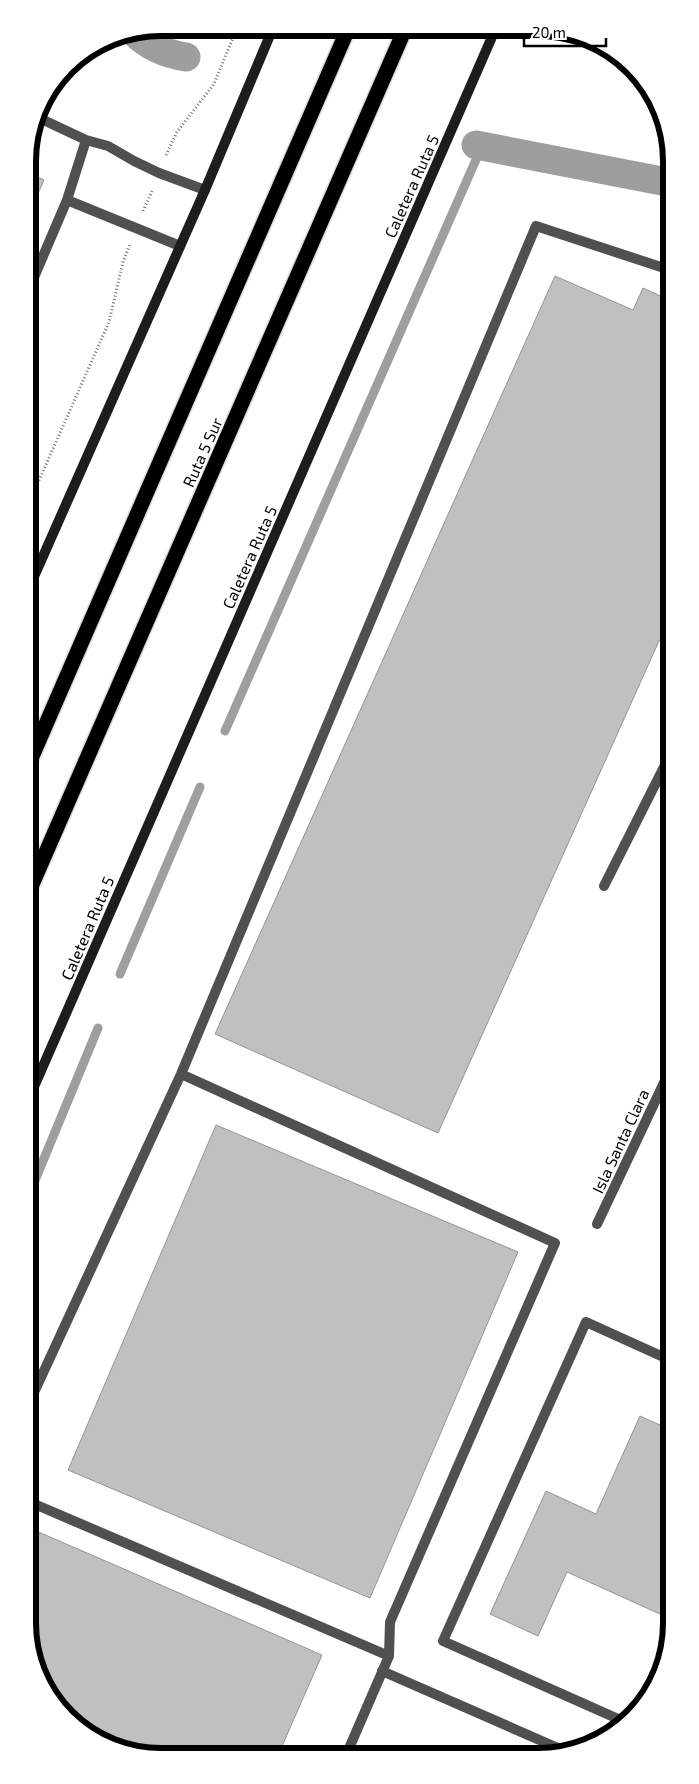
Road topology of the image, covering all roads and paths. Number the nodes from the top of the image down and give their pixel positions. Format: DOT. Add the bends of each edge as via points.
graph roads {
  1 [pos="402,36"];
  2 [pos="492,36"];
  3 [pos="233,37"];
  4 [pos="269,37"];
  5 [pos="345,37"];
  6 [pos="44,120"];
  7 [pos="86,140"];
  8 [pos="159,172"];
  9 [pos="205,190"];
  10 [pos="67,200"];
  11 [pos="136,228"];
  12 [pos="180,246"];
  13 [pos="663,268"];
  14 [pos="37,270"];
  15 [pos="37,485"];
  16 [pos="37,571"];
  17 [pos="37,746"];
  18 [pos="663,770"];
  19 [pos="37,874"];
  20 [pos="604,886"];
  21 [pos="181,1074"];
  22 [pos="36,1081"];
  23 [pos="662,1086"];
  24 [pos="597,1224"];
  25 [pos="662,1356"];
  26 [pos="36,1388"];
  27 [pos="36,1505"];
  28 [pos="389,1656"];
  29 [pos="382,1671"];
  30 [pos="615,1721"];
  31 [pos="555,1747"];
  32 [pos="349,1748"];
  1 -- 19 [label="highway, Ruta 5 Sur"];
  2 -- 22 [label="street, Caletera Ruta 5"];
  3 -- 8 [label="path" via="214,84 172,141"];
  4 -- 9 [label="street"];
  5 -- 17 [label="highway"];
  6 -- 7 [label="street"];
  7 -- 8 [label="street" via="108,146"];
  7 -- 10 [label="street"];
  8 -- 9 [label="street"];
  8 -- 11 [label="path"];
  9 -- 12 [label="street"];
  10 -- 11 [label="street"];
  10 -- 14 [label="street"];
  11 -- 12 [label="street"];
  11 -- 15 [label="path" via="123,262 109,322"];
  12 -- 16 [label="street"];
  13 -- 21 [label="street" via="536,226"];
  18 -- 20 [label="street"];
  21 -- 26 [label="street"];
  21 -- 28 [label="street" via="555,1243 390,1622"];
  23 -- 24 [label="street, Isla Santa Clara"];
  25 -- 30 [label="street" via="586,1322 442,1641"];
  27 -- 28 [label="street"];
  28 -- 29 [label="street"];
  29 -- 31 [label="street"];
  29 -- 32 [label="street"];
}
